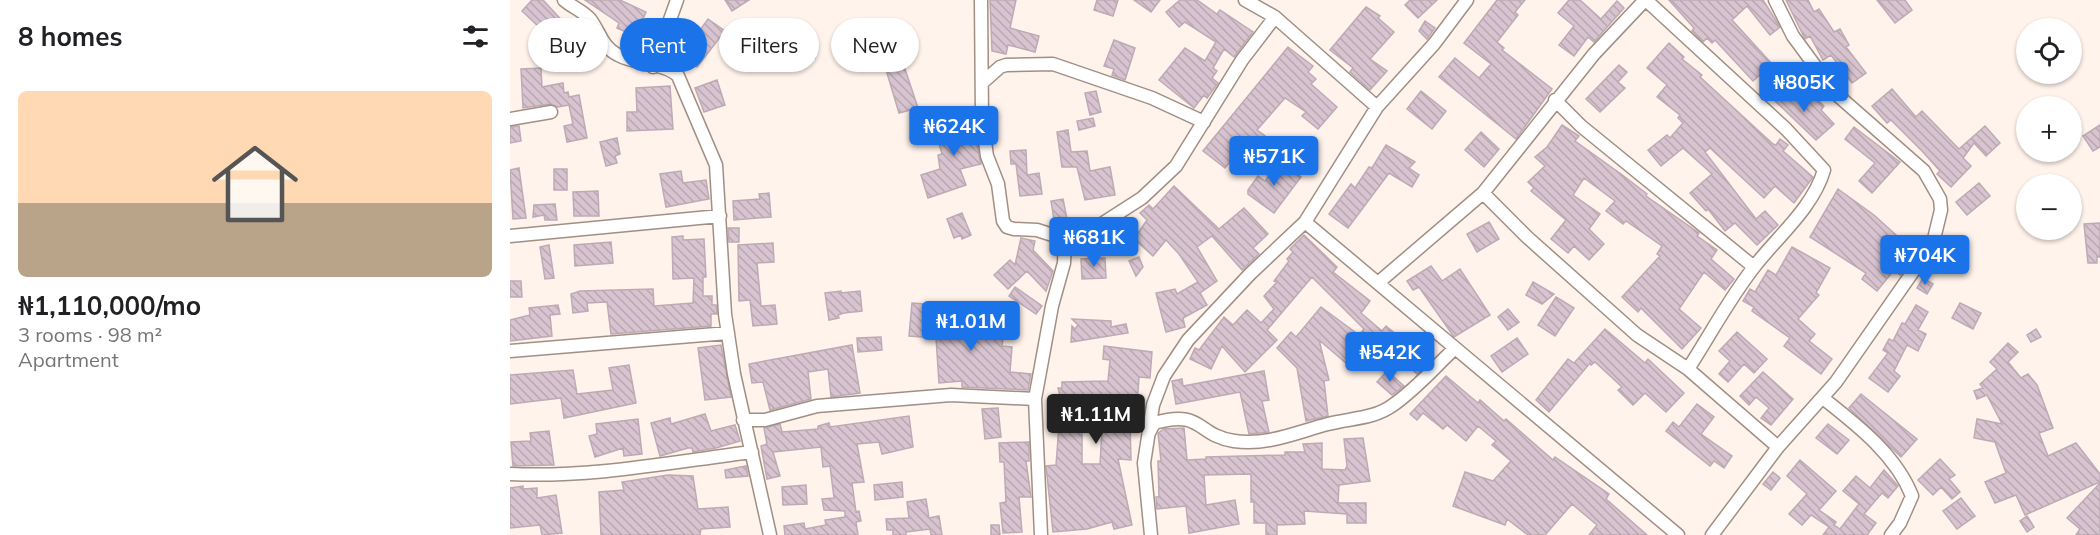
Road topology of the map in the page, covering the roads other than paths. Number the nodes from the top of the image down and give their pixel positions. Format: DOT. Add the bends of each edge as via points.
graph roads {
  1 [pos="564,0"];
  2 [pos="677,0"];
  3 [pos="981,0"];
  4 [pos="1245,0"];
  5 [pos="1467,0"];
  6 [pos="1646,0"];
  7 [pos="1774,0"];
  8 [pos="1456,5"];
  9 [pos="1275,17"];
  10 [pos="671,18"];
  11 [pos="620,56"];
  12 [pos="672,72"];
  13 [pos="981,83"];
  14 [pos="1556,100"];
  15 [pos="1377,108"];
  16 [pos="550,112"];
  17 [pos="510,118"];
  18 [pos="1203,122"];
  19 [pos="1483,193"];
  20 [pos="720,216"];
  21 [pos="1305,222"];
  22 [pos="510,236"];
  23 [pos="1065,239"];
  24 [pos="1754,267"];
  25 [pos="1379,282"];
  26 [pos="728,333"];
  27 [pos="1454,349"];
  28 [pos="510,351"];
  29 [pos="1688,369"];
  30 [pos="1035,399"];
  31 [pos="1824,399"];
  32 [pos="743,420"];
  33 [pos="1147,437"];
  34 [pos="1778,447"];
  35 [pos="753,452"];
  36 [pos="510,474"];
  37 [pos="770,535"];
  38 [pos="1041,535"];
  39 [pos="1151,535"];
  40 [pos="1677,535"];
  41 [pos="1712,535"];
  42 [pos="1891,535"];
  1 -- 11 [label="street" via="591,20 606,47"];
  2 -- 10 [label="street"];
  3 -- 13 [label="street"];
  4 -- 9 [label="street"];
  5 -- 8 [label="street"];
  6 -- 14 [label="street"];
  6 -- 24 [label="street" via="1786,129 1824,170 1812,194"];
  7 -- 31 [label="street" via="1793,36 1835,93 1924,171 1940,199 1933,243"];
  8 -- 15 [label="street" via="1434,44"];
  9 -- 15 [label="street"];
  9 -- 18 [label="street"];
  12 -- 20 [label="street" via="678,76 716,165"];
  13 -- 18 [label="street" via="1006,65 1053,64 1152,98"];
  13 -- 23 [label="street" via="987,156 998,184 1003,221 1007,227 1037,230"];
  14 -- 19 [label="street"];
  14 -- 24 [label="street" via="1581,126"];
  15 -- 21 [label="street"];
  16 -- 17 [label="street"];
  18 -- 23 [label="street" via="1176,166 1142,198 1081,236"];
  19 -- 25 [label="street"];
  19 -- 29 [label="street" via="1637,335"];
  20 -- 22 [label="street"];
  20 -- 26 [label="street"];
  21 -- 25 [label="street"];
  21 -- 33 [label="street" via="1188,340 1164,376"];
  23 -- 30 [label="street" via="1064,263"];
  24 -- 29 [label="street"];
  25 -- 27 [label="street"];
  26 -- 28 [label="street"];
  26 -- 32 [label="street"];
  27 -- 33 [label="street" via="1393,406 1375,415 1252,443 1217,437 1194,420 1182,417 1154,423"];
  27 -- 40 [label="street"];
  29 -- 34 [label="street"];
  30 -- 32 [label="street" via="951,395 817,406 765,420"];
  30 -- 38 [label="street"];
  31 -- 34 [label="street"];
  31 -- 42 [label="street" via="1904,476 1912,496"];
  32 -- 35 [label="street"];
  33 -- 39 [label="street" via="1144,463"];
  34 -- 41 [label="street"];
  35 -- 36 [label="street" via="593,472"];
  35 -- 37 [label="street"];
}
